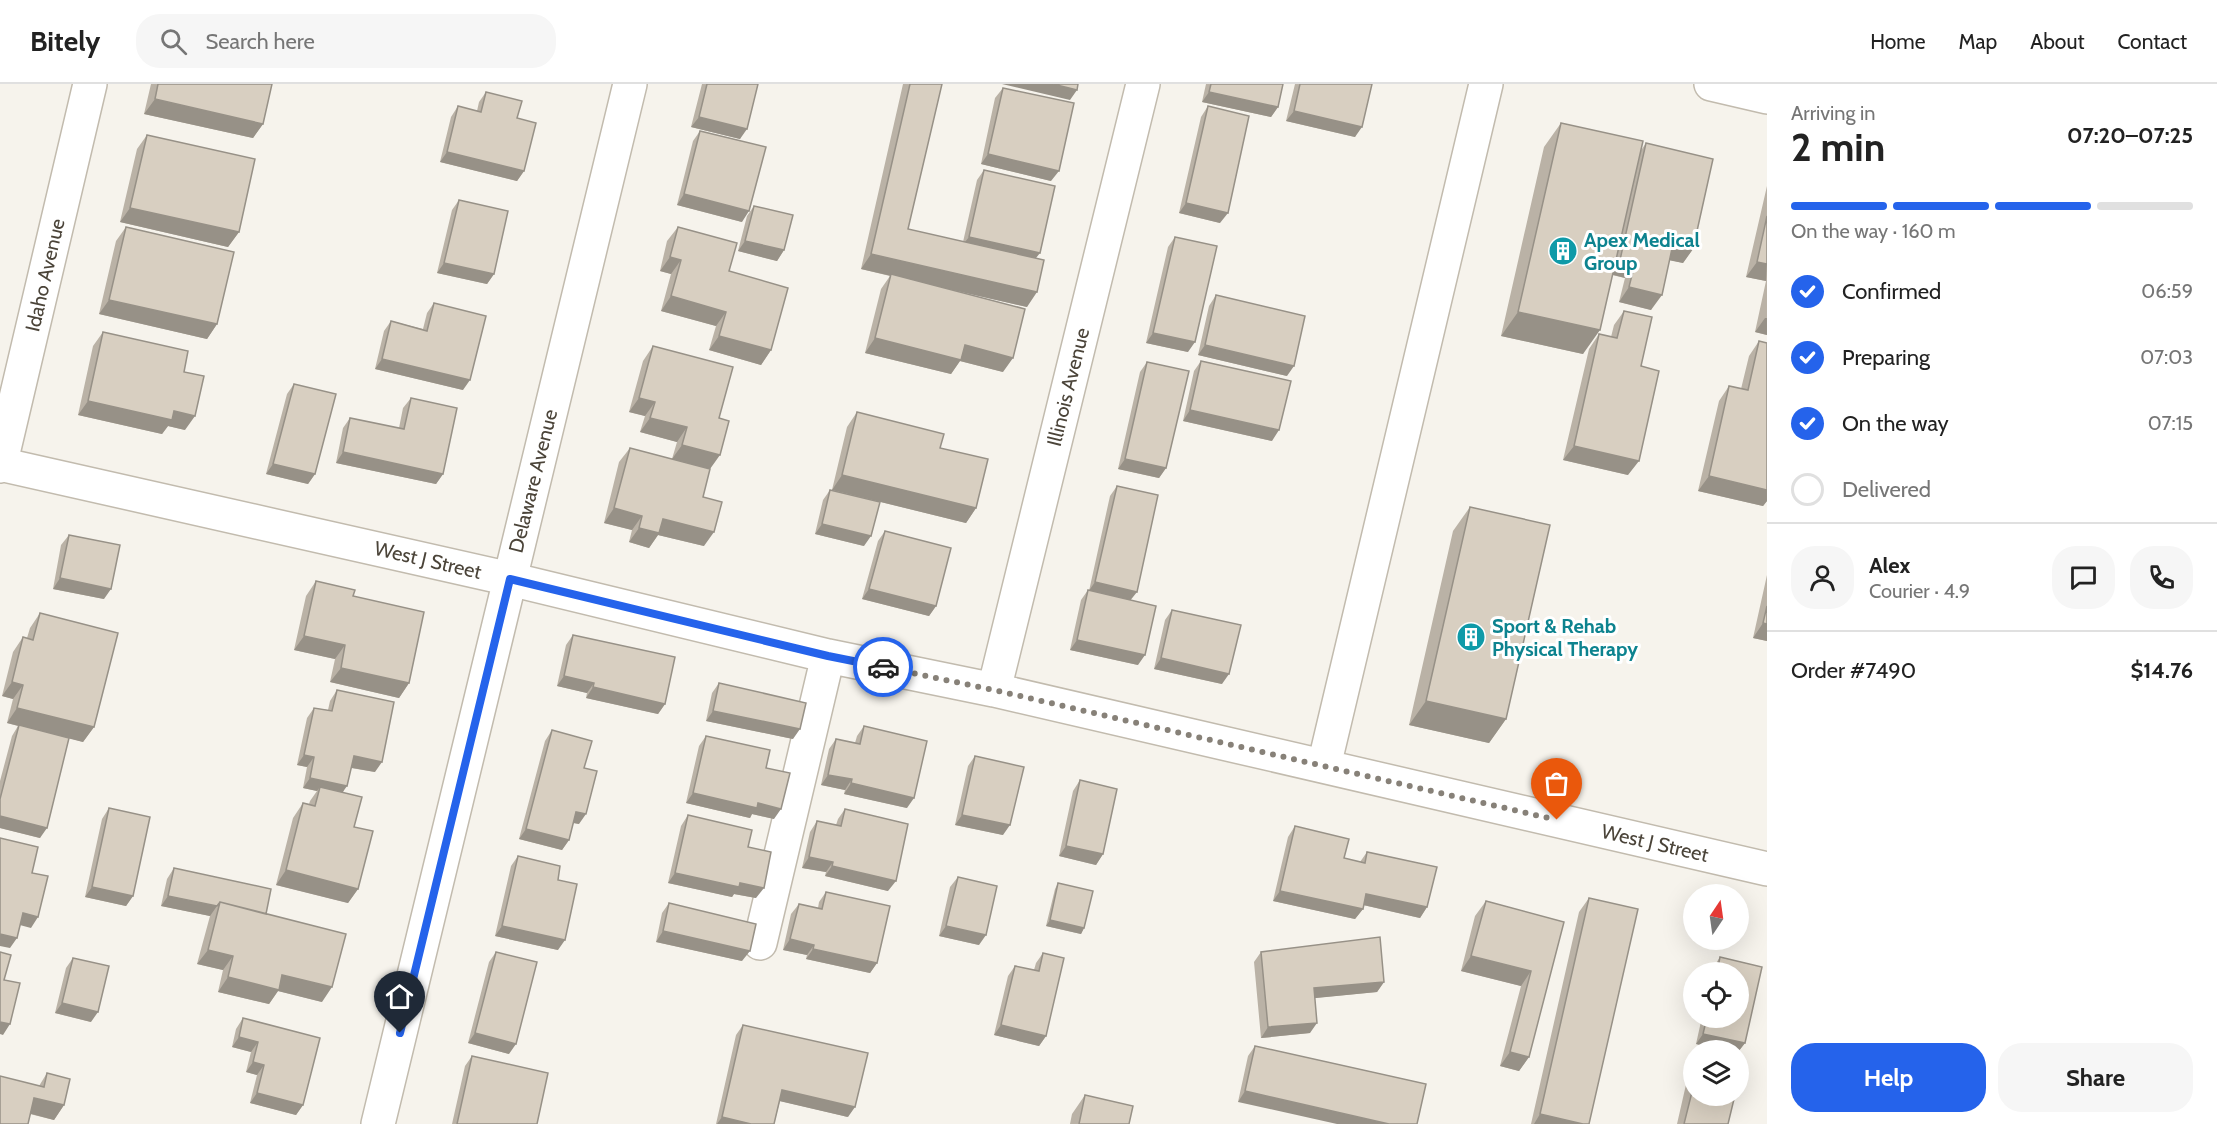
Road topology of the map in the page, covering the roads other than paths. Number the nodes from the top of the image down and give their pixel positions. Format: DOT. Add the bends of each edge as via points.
graph roads {
  1 [pos="90,84"];
  2 [pos="630,84"];
  3 [pos="1143,84"];
  4 [pos="1485,84"];
  5 [pos="1711,84"];
  6 [pos="1767,97"];
  7 [pos="0,465"];
  8 [pos="510,579"];
  9 [pos="828,656"];
  10 [pos="994,690"];
  11 [pos="1324,766"];
  12 [pos="1767,869"];
  13 [pos="760,943"];
  14 [pos="378,1124"];
  1 -- 7 [label="street, Idaho Avenue"];
  2 -- 8 [label="street, Delaware Avenue"];
  3 -- 10 [label="street, Illinois Avenue"];
  4 -- 11 [label="street"];
  5 -- 6 [label="street"];
  7 -- 8 [label="street, West J Street"];
  8 -- 9 [label="street, West J Street"];
  8 -- 14 [label="street, Delaware Avenue"];
  9 -- 10 [label="street, West J Street"];
  9 -- 13 [label="street"];
  10 -- 11 [label="street, West J Street"];
  11 -- 12 [label="street, West J Street"];
}
